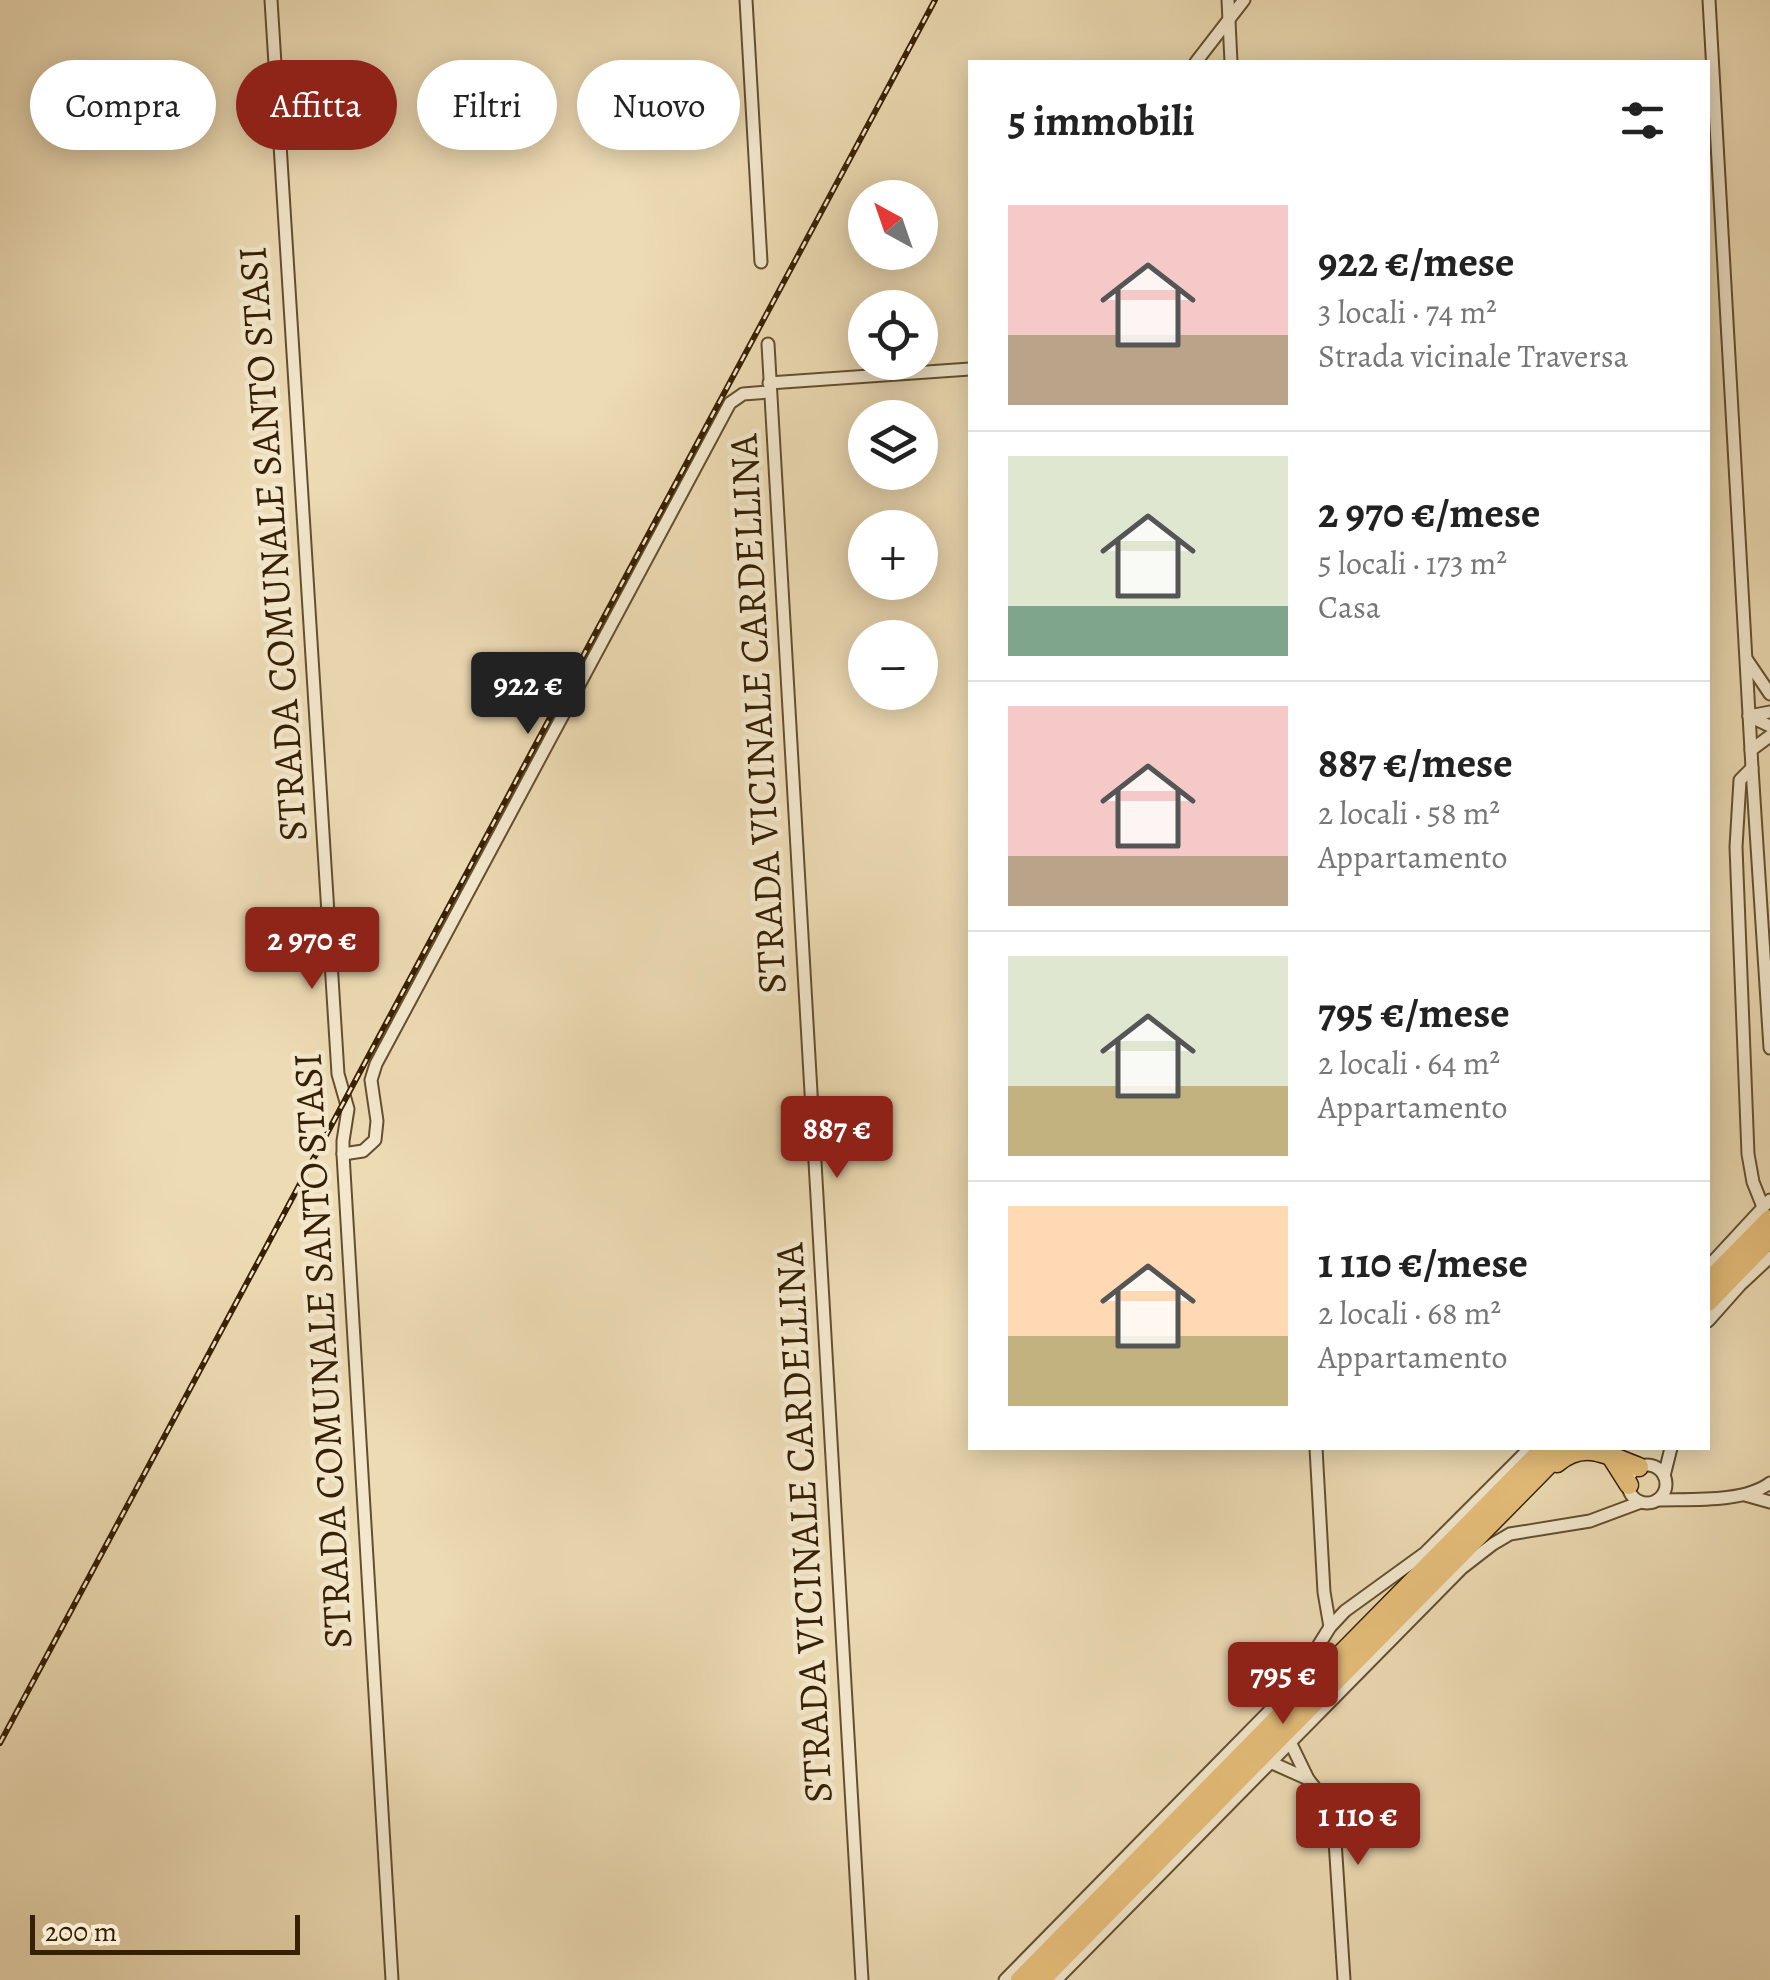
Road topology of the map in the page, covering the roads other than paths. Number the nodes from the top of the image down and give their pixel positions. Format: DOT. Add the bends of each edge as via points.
graph roads {
  1 [pos="271,0"];
  2 [pos="746,0"];
  3 [pos="1228,0"];
  4 [pos="1244,0"];
  5 [pos="1708,0"];
  6 [pos="1229,19"];
  7 [pos="1198,60"];
  8 [pos="1232,60"];
  9 [pos="761,262"];
  10 [pos="768,344"];
  11 [pos="968,369"];
  12 [pos="769,387"];
  13 [pos="1747,660"];
  14 [pos="1770,694"];
  15 [pos="1770,712"];
  16 [pos="1750,716"];
  17 [pos="1770,726"];
  18 [pos="1770,736"];
  19 [pos="1751,750"];
  20 [pos="1752,768"];
  21 [pos="1770,1048"];
  22 [pos="343,1154"];
  23 [pos="1768,1209"];
  24 [pos="1770,1238"];
  25 [pos="1770,1258"];
  26 [pos="1710,1265"];
  27 [pos="1710,1280"];
  28 [pos="1710,1300"];
  29 [pos="1710,1320"];
  30 [pos="1316,1450"];
  31 [pos="1528,1450"];
  32 [pos="1542,1450"];
  33 [pos="1562,1450"];
  34 [pos="1584,1450"];
  35 [pos="1668,1450"];
  36 [pos="1670,1450"];
  37 [pos="1609,1452"];
  38 [pos="1644,1466"];
  39 [pos="1665,1478"];
  40 [pos="1769,1485"];
  41 [pos="1629,1486"];
  42 [pos="1746,1495"];
  43 [pos="1694,1498"];
  44 [pos="1657,1500"];
  45 [pos="1641,1502"];
  46 [pos="1770,1502"];
  47 [pos="1611,1512"];
  48 [pos="1490,1524"];
  49 [pos="1324,1592"];
  50 [pos="1345,1611"];
  51 [pos="1330,1627"];
  52 [pos="1290,1742"];
  53 [pos="1270,1762"];
  54 [pos="1308,1780"];
  55 [pos="392,1980"];
  56 [pos="862,1980"];
  57 [pos="1004,1980"];
  58 [pos="1020,1980"];
  59 [pos="1042,1980"];
  60 [pos="1056,1980"];
  61 [pos="1344,1980"];
  1 -- 22 [label="street, STRADA COMUNALE SANTO STASI" via="338,1074 348,1109"];
  2 -- 9 [label="street"];
  3 -- 6 [label="street"];
  4 -- 6 [label="street"];
  5 -- 13 [label="street"];
  6 -- 7 [label="street"];
  6 -- 8 [label="street"];
  10 -- 12 [label="street, STRADA VICINALE CARDELLINA"];
  11 -- 12 [label="street"];
  12 -- 22 [label="street" via="730,403 376,1064 375,1140 363,1151"];
  12 -- 56 [label="street, STRADA VICINALE CARDELLINA"];
  13 -- 14 [label="street"];
  13 -- 16 [label="street"];
  15 -- 16 [label="street"];
  16 -- 17 [label="street"];
  16 -- 19 [label="street"];
  18 -- 19 [label="street"];
  19 -- 20 [label="street"];
  20 -- 21 [label="street"];
  20 -- 23 [label="street" via="1740,780 1736,865 1748,1154 1752,1182"];
  22 -- 55 [label="street, STRADA COMUNALE SANTO STASI"];
  23 -- 26 [label="street"];
  23 -- 27 [label="highway"];
  24 -- 28 [label="highway"];
  25 -- 29 [label="street"];
  30 -- 49 [label="street"];
  31 -- 50 [label="street" via="1424,1554"];
  32 -- 58 [label="highway"];
  33 -- 48 [label="highway"];
  34 -- 48 [label="highway" via="1571,1452"];
  35 -- 38 [label="street"];
  36 -- 39 [label="street"];
  37 -- 38 [label="highway"];
  37 -- 41 [label="highway"];
  38 -- 39 [label="street"];
  38 -- 41 [label="street" via="1631,1474"];
  39 -- 43 [label="street"];
  39 -- 44 [label="street"];
  40 -- 42 [label="street"];
  41 -- 45 [label="street"];
  41 -- 47 [label="street"];
  42 -- 43 [label="street"];
  42 -- 46 [label="street"];
  43 -- 44 [label="street"];
  44 -- 45 [label="street"];
  45 -- 47 [label="street"];
  47 -- 52 [label="street" via="1520,1531 1492,1544"];
  48 -- 59 [label="highway"];
  49 -- 50 [label="street"];
  49 -- 51 [label="street"];
  50 -- 51 [label="street"];
  51 -- 57 [label="street" via="1292,1688"];
  52 -- 53 [label="street"];
  52 -- 54 [label="street"];
  53 -- 54 [label="street"];
  53 -- 60 [label="street"];
  54 -- 61 [label="street" via="1334,1825"];
}
